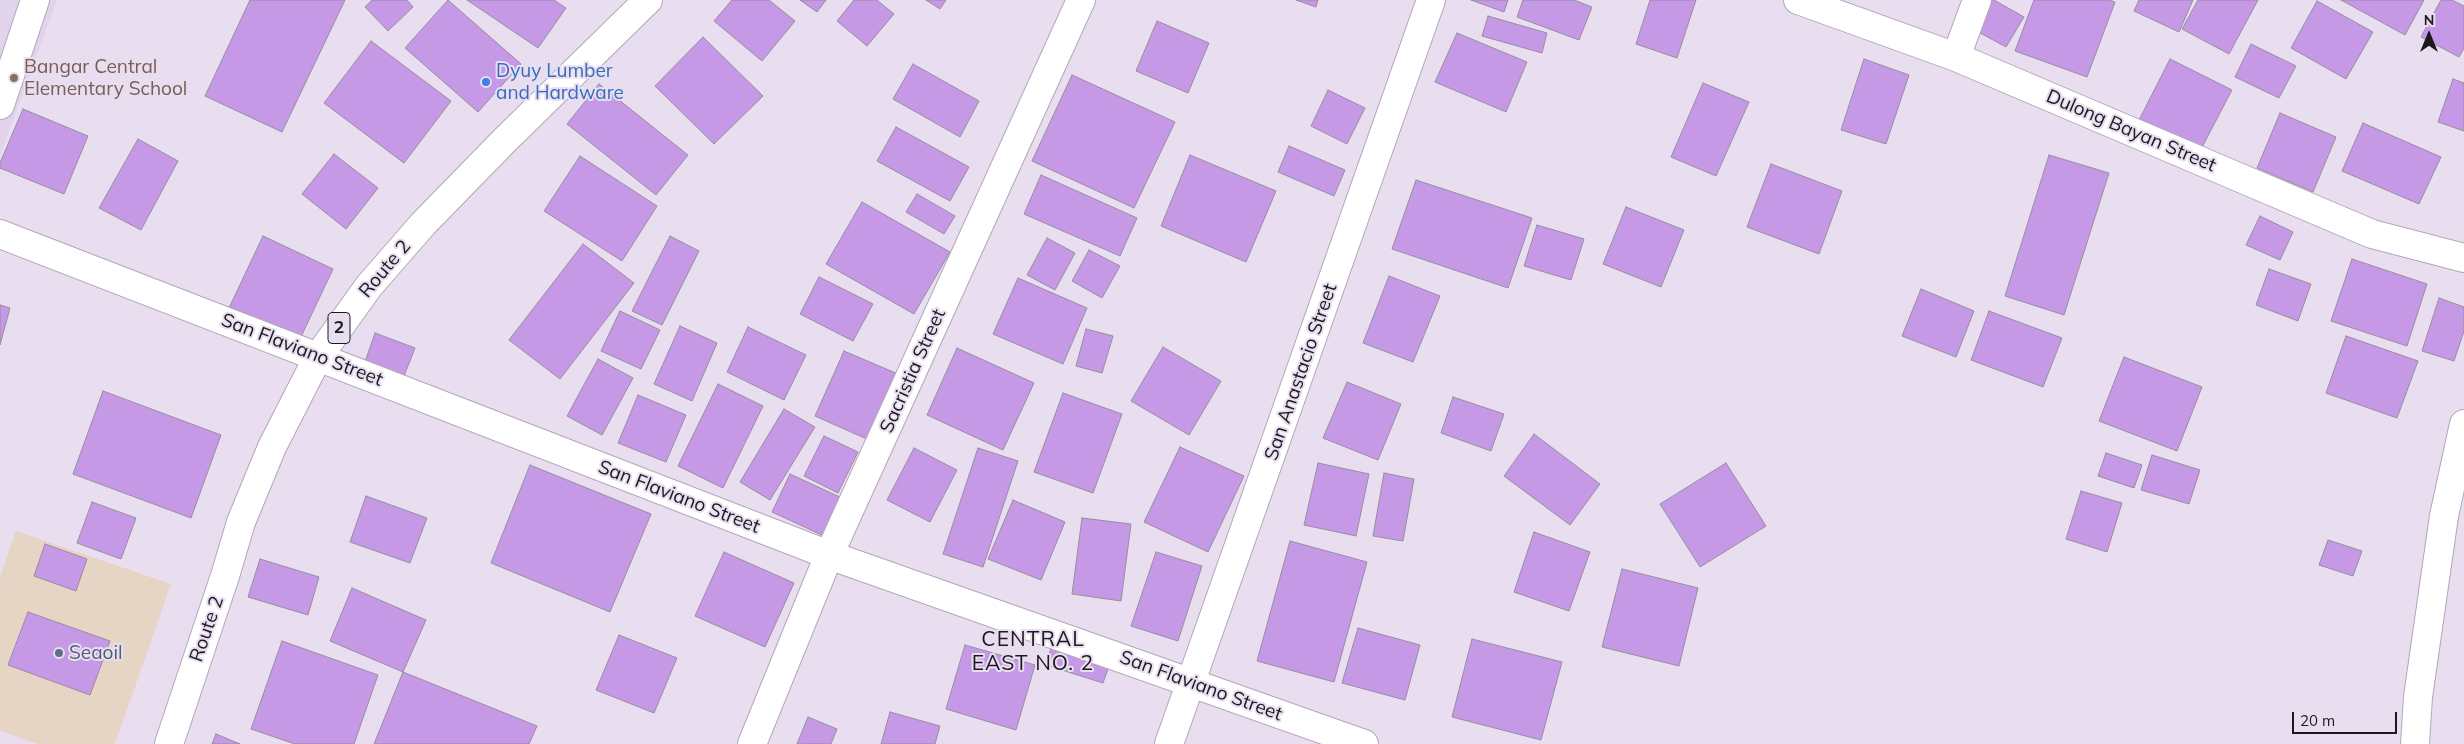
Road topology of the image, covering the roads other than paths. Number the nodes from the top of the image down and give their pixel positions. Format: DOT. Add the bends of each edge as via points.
graph roads {
  1 [pos="35,0"];
  2 [pos="1081,0"];
  3 [pos="1431,0"];
  4 [pos="1798,0"];
  5 [pos="1977,0"];
  6 [pos="641,2"];
  7 [pos="1956,57"];
  8 [pos="0,105"];
  9 [pos="0,234"];
  10 [pos="2464,258"];
  11 [pos="318,356"];
  12 [pos="2464,424"];
  13 [pos="829,555"];
  14 [pos="1192,682"];
  15 [pos="169,744"];
  16 [pos="752,744"];
  17 [pos="1169,744"];
  18 [pos="1364,744"];
  19 [pos="2415,744"];
  1 -- 8 [label="main road"];
  2 -- 13 [label="main road, Sacristia Street"];
  3 -- 14 [label="main road, San Anastacio Street"];
  4 -- 7 [label="main road, Dulong Bayan Street"];
  5 -- 7 [label="main road"];
  6 -- 11 [label="main road, Route 2 / 2" via="424,224 369,286"];
  7 -- 10 [label="main road, Dulong Bayan Street" via="2372,234"];
  9 -- 11 [label="main road, San Flaviano Street"];
  11 -- 13 [label="main road, San Flaviano Street"];
  11 -- 15 [label="main road, Route 2 / 2" via="272,447 241,522"];
  12 -- 19 [label="main road" via="2444,516 2418,697"];
  13 -- 14 [label="main road, San Flaviano Street"];
  13 -- 16 [label="main road, Sacristia Street"];
  14 -- 17 [label="main road, San Anastacio Street"];
  14 -- 18 [label="main road, San Flaviano Street"];
}
